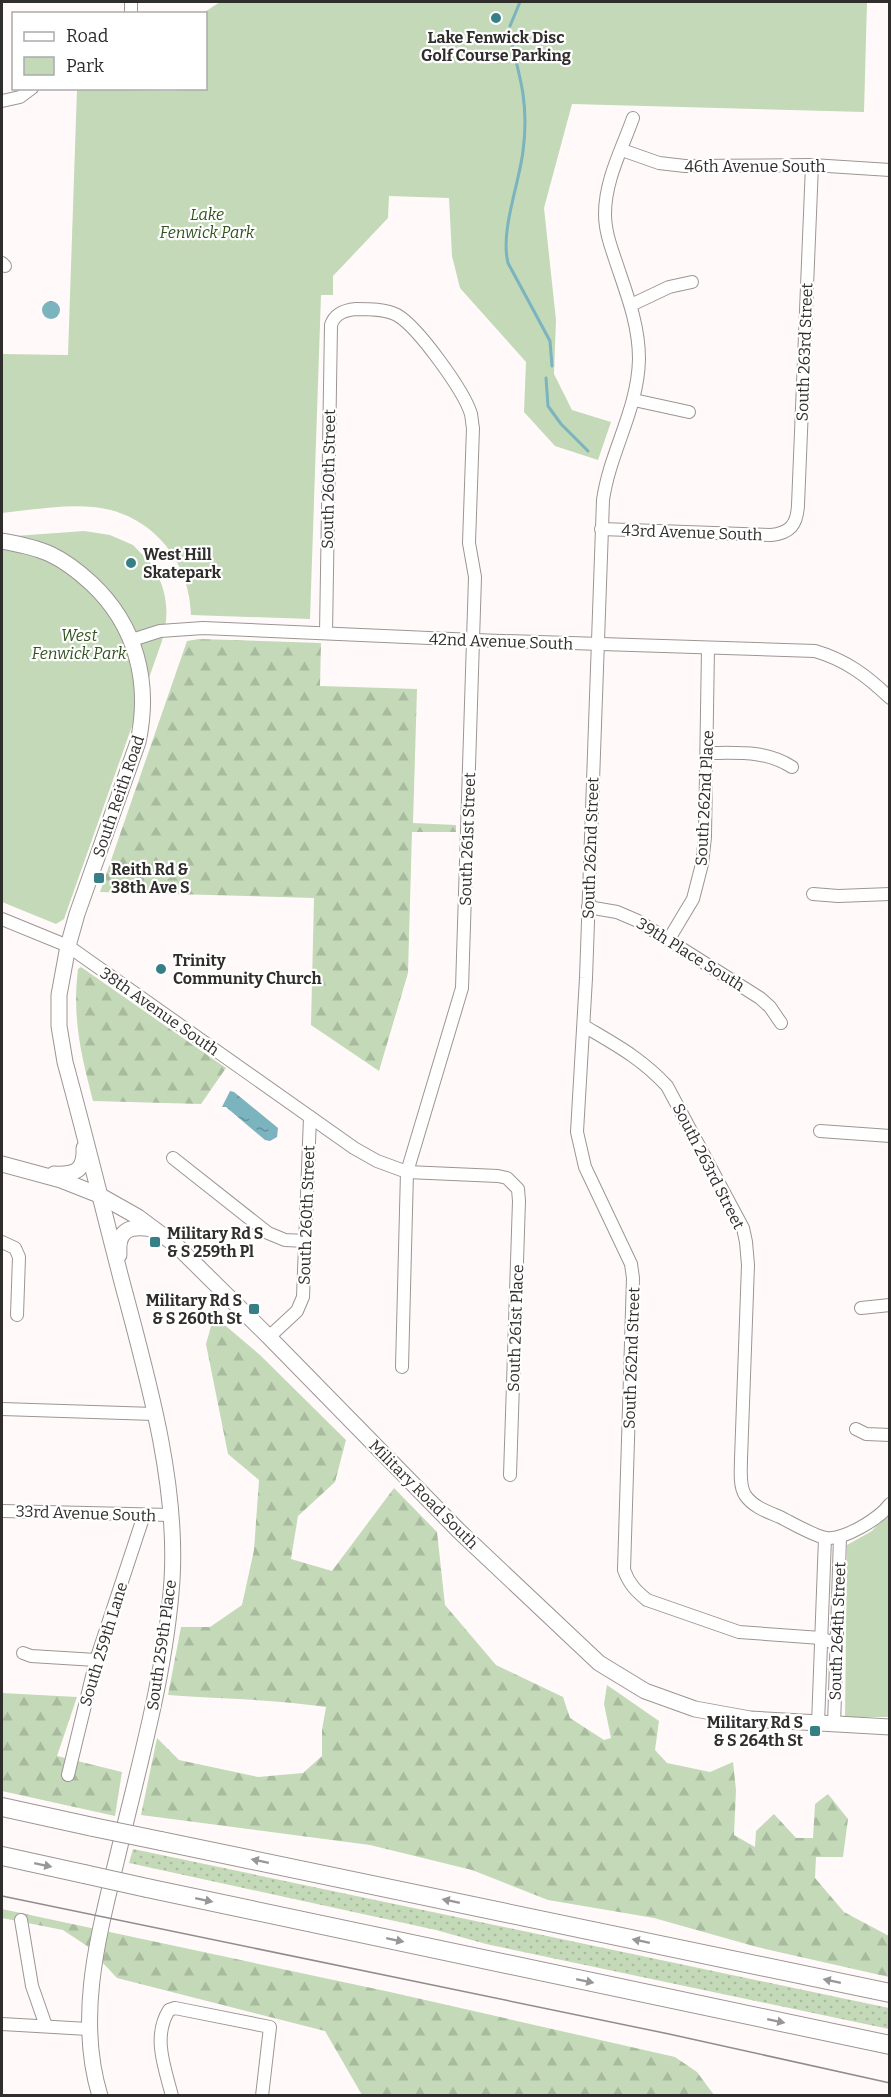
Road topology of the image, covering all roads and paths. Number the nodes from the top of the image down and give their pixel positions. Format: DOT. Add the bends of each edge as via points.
graph roads {
  1 [pos="30,90"];
  2 [pos="4,101"];
  3 [pos="633,118"];
  4 [pos="622,150"];
  5 [pos="812,165"];
  6 [pos="890,170"];
  7 [pos="692,282"];
  8 [pos="631,304"];
  9 [pos="409,324"];
  10 [pos="634,400"];
  11 [pos="689,412"];
  12 [pos="601,529"];
  13 [pos="783,533"];
  14 [pos="2,541"];
  15 [pos="326,633"];
  16 [pos="132,640"];
  17 [pos="474,640"];
  18 [pos="597,644"];
  19 [pos="708,648"];
  20 [pos="890,698"];
  21 [pos="707,753"];
  22 [pos="792,767"];
  23 [pos="813,894"];
  24 [pos="890,894"];
  25 [pos="588,906"];
  26 [pos="2,919"];
  27 [pos="669,939"];
  28 [pos="68,946"];
  29 [pos="781,1023"];
  30 [pos="584,1026"];
  31 [pos="310,1117"];
  32 [pos="820,1131"];
  33 [pos="84,1133"];
  34 [pos="890,1136"];
  35 [pos="173,1158"];
  36 [pos="2,1164"];
  37 [pos="407,1172"];
  38 [pos="40,1173"];
  39 [pos="513,1183"];
  40 [pos="99,1195"];
  41 [pos="157,1230"];
  42 [pos="306,1241"];
  43 [pos="2,1242"];
  44 [pos="123,1285"];
  45 [pos="890,1305"];
  46 [pos="861,1308"];
  47 [pos="17,1315"];
  48 [pos="269,1337"];
  49 [pos="402,1367"];
  50 [pos="2,1409"];
  51 [pos="154,1414"];
  52 [pos="856,1429"];
  53 [pos="890,1435"];
  54 [pos="510,1475"];
  55 [pos="890,1504"];
  56 [pos="2,1511"];
  57 [pos="144,1515"];
  58 [pos="171,1515"];
  59 [pos="840,1537"];
  60 [pos="825,1538"];
  61 [pos="821,1638"];
  62 [pos="836,1644"];
  63 [pos="23,1653"];
  64 [pos="96,1660"];
  65 [pos="826,1725"];
  66 [pos="890,1727"];
  67 [pos="68,1775"];
  68 [pos="2,1807"];
  69 [pos="2,1856"];
  70 [pos="21,1920"];
  71 [pos="890,1993"];
  72 [pos="2,2024"];
  73 [pos="46,2026"];
  74 [pos="88,2028"];
  75 [pos="890,2045"];
  76 [pos="100,2096"];
  77 [pos="172,2096"];
  78 [pos="262,2096"];
  1 -- 2 [label="street" via="20,98"];
  3 -- 4 [label="street, South 262nd Street"];
  4 -- 5 [label="street, 46th Avenue South" via="659,163 685,166"];
  4 -- 8 [label="street, South 262nd Street" via="608,185 605,215 609,240"];
  5 -- 6 [label="street, 46th Avenue South"];
  5 -- 13 [label="street, South 263rd Street" via="798,515 794,526"];
  7 -- 8 [label="street" via="669,287"];
  8 -- 10 [label="street, South 262nd Street" via="639,359"];
  9 -- 15 [label="street, South 260th Street" via="394,314 358,309 338,314 332,325"];
  9 -- 17 [label="street, South 261st Street" via="441,363 471,415"];
  10 -- 11 [label="street"];
  10 -- 12 [label="street, South 262nd Street" via="606,478"];
  12 -- 13 [label="street, 43rd Avenue South"];
  12 -- 18 [label="street, South 262nd Street"];
  14 -- 16 [label="main road, South Reith Road" via="51,554 80,572 111,603"];
  15 -- 16 [label="street, 42nd Avenue South" via="203,628 159,632"];
  15 -- 17 [label="street, 42nd Avenue South"];
  16 -- 28 [label="main road, South Reith Road" via="142,690 141,727"];
  17 -- 18 [label="street, 42nd Avenue South"];
  17 -- 37 [label="street, South 261st Street" via="462,988"];
  18 -- 19 [label="street, 42nd Avenue South"];
  18 -- 25 [label="street, South 262nd Street"];
  19 -- 20 [label="street, 42nd Avenue South" via="815,651 866,675"];
  19 -- 21 [label="street, South 262nd Place"];
  21 -- 22 [label="street" via="767,755"];
  21 -- 27 [label="street, South 262nd Place" via="702,864 693,899"];
  23 -- 24 [label="street"];
  25 -- 27 [label="street, 39th Place South" via="625,915"];
  25 -- 30 [label="street, South 262nd Street"];
  26 -- 28 [label="street, 38th Avenue South"];
  27 -- 29 [label="street, 39th Place South" via="760,998"];
  28 -- 31 [label="street, 38th Avenue South"];
  28 -- 33 [label="main road, South Reith Road" via="59,995 59,1026"];
  30 -- 60 [label="street, South 263rd Street" via="633,1054 668,1086 743,1228 748,1265 742,1486 758,1507"];
  30 -- 61 [label="street, South 262nd Street" via="577,1132 580,1151 631,1264 633,1278 624,1560 628,1581 647,1600 739,1632"];
  31 -- 37 [label="street, 38th Avenue South" via="354,1148"];
  31 -- 42 [label="street, South 260th Street"];
  32 -- 34 [label="street"];
  33 -- 38 [label="main road" via="84,1161 78,1170 70,1174"];
  33 -- 40 [label="main road, South Reith Road"];
  35 -- 42 [label="street" via="268,1233 285,1240"];
  36 -- 38 [label="main road, Military Road South"];
  37 -- 39 [label="street, 38th Avenue South" via="498,1176"];
  37 -- 49 [label="street, South 261st Street"];
  38 -- 40 [label="main road, Military Road South"];
  39 -- 54 [label="street, South 261st Place" via="519,1201"];
  40 -- 41 [label="main road, Military Road South"];
  40 -- 44 [label="main road, South 259th Place"];
  41 -- 44 [label="main road" via="134,1227 121,1237"];
  41 -- 48 [label="main road, Military Road South" via="196,1263"];
  42 -- 48 [label="street, South 260th Street" via="303,1297 297,1311"];
  43 -- 47 [label="street" via="15,1248 19,1257"];
  44 -- 51 [label="main road, South 259th Place"];
  45 -- 46 [label="street"];
  48 -- 65 [label="main road, Military Road South" via="459,1531 599,1663 645,1691 694,1709 750,1719"];
  50 -- 51 [label="street"];
  51 -- 58 [label="main road, South 259th Place"];
  52 -- 53 [label="street" via="866,1434"];
  55 -- 59 [label="street" via="877,1518"];
  56 -- 57 [label="street, 33rd Avenue South"];
  57 -- 58 [label="street, 33rd Avenue South"];
  57 -- 64 [label="street, South 259th Lane"];
  58 -- 74 [label="main road, South 259th Place" via="172,1578 166,1637 154,1705 100,1931"];
  59 -- 60 [label="street"];
  59 -- 62 [label="street, South 264th Street"];
  60 -- 61 [label="street, South 264th Street"];
  61 -- 62 [label="street"];
  61 -- 65 [label="street, South 264th Street"];
  62 -- 65 [label="street, South 264th Street"];
  63 -- 64 [label="street"];
  64 -- 67 [label="street, South 259th Lane"];
  65 -- 66 [label="main road, Military Road South"];
  71 -- 68 [label="highway, one-way, bridge"];
  69 -- 75 [label="highway, one-way, bridge"];
  70 -- 73 [label="street" via="32,1986"];
  72 -- 73 [label="street"];
  73 -- 74 [label="street"];
  74 -- 76 [label="main road, South 259th Place"];
  77 -- 78 [label="street" via="160,2047 164,2017 175,2008 270,2026"];
}
